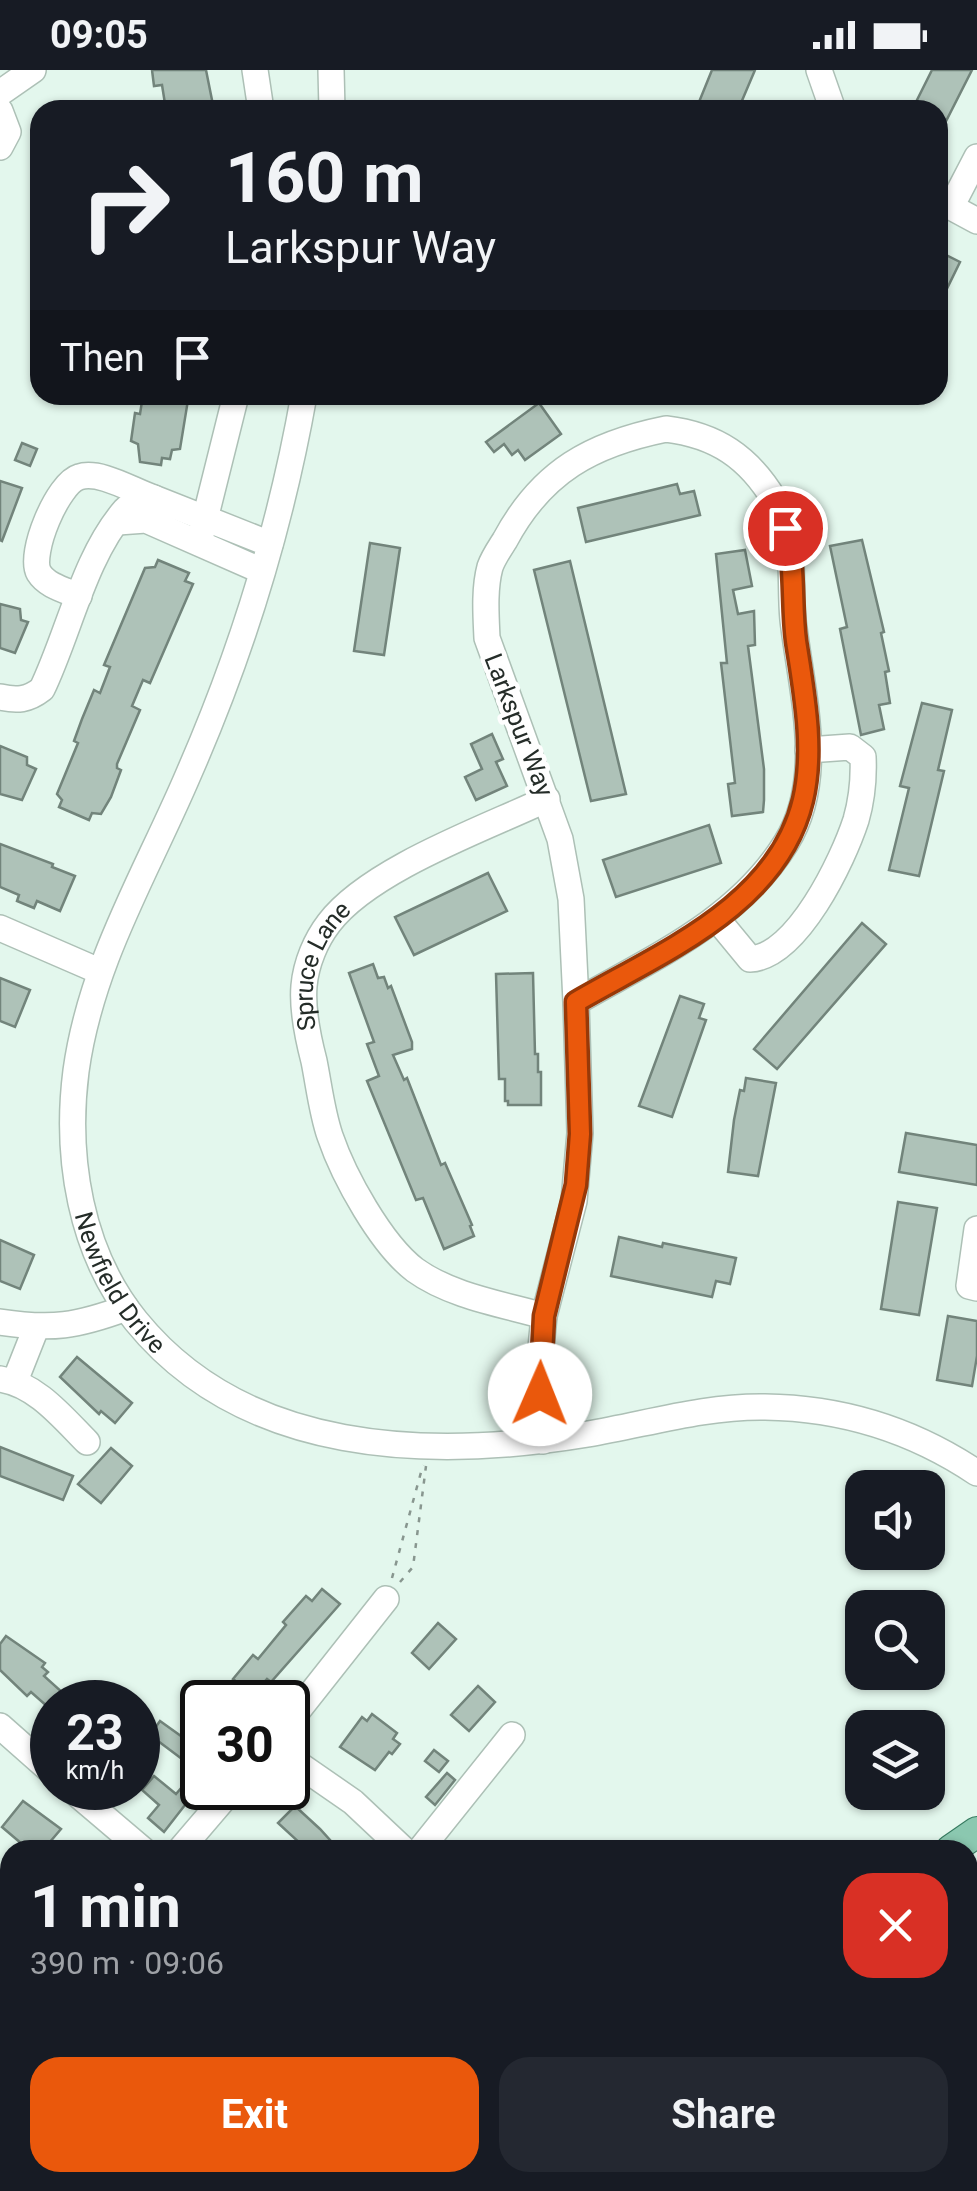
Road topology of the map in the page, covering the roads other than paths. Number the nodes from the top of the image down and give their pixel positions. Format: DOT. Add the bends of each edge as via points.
graph roads {
  1 [pos="34,70"];
  2 [pos="256,70"];
  3 [pos="331,70"];
  4 [pos="819,70"];
  5 [pos="0,93"];
  6 [pos="260,100"];
  7 [pos="332,100"];
  8 [pos="830,100"];
  9 [pos="0,112"];
  10 [pos="0,147"];
  11 [pos="977,156"];
  12 [pos="948,198"];
  13 [pos="948,206"];
  14 [pos="977,221"];
  15 [pos="234,405"];
  16 [pos="302,405"];
  17 [pos="154,498"];
  18 [pos="118,522"];
  19 [pos="202,531"];
  20 [pos="270,544"];
  21 [pos="262,571"];
  22 [pos="79,596"];
  23 [pos="0,697"];
  24 [pos="808,750"];
  25 [pos="547,799"];
  26 [pos="718,920"];
  27 [pos="0,928"];
  28 [pos="100,971"];
  29 [pos="576,1002"];
  30 [pos="977,1229"];
  31 [pos="977,1288"];
  32 [pos="126,1308"];
  33 [pos="544,1316"];
  34 [pos="0,1322"];
  35 [pos="36,1328"];
  36 [pos="7,1380"];
  37 [pos="543,1441"];
  38 [pos="87,1442"];
  39 [pos="977,1474"];
  40 [pos="386,1599"];
  41 [pos="310,1695"];
  42 [pos="0,1726"];
  43 [pos="512,1735"];
  44 [pos="30,1753"];
  45 [pos="310,1772"];
  46 [pos="96,1810"];
  47 [pos="214,1810"];
  48 [pos="130,1840"];
  49 [pos="189,1840"];
  50 [pos="393,1840"];
  51 [pos="428,1840"];
  1 -- 5 [label="street"];
  2 -- 6 [label="street"];
  3 -- 7 [label="street"];
  4 -- 8 [label="street"];
  9 -- 10 [label="street" via="8,132"];
  11 -- 12 [label="street"];
  13 -- 14 [label="street"];
  15 -- 19 [label="street"];
  16 -- 20 [label="street, Newfield Drive"];
  17 -- 18 [label="street" via="138,501"];
  17 -- 19 [label="street"];
  17 -- 22 [label="street" via="94,476 82,475 61,490 35,564 47,582"];
  18 -- 19 [label="street"];
  18 -- 22 [label="street"];
  19 -- 20 [label="street"];
  19 -- 21 [label="street"];
  20 -- 21 [label="street, Newfield Drive"];
  21 -- 28 [label="street, Newfield Drive" via="190,772"];
  22 -- 23 [label="street" via="42,689 32,697"];
  24 -- 25 [label="street, Larkspur Way" via="792,615 792,552 778,504 756,472 728,449 696,433 666,429 621,438 576,460 540,489 490,568 487,638"];
  24 -- 26 [label="street, Larkspur Way" via="803,800 788,842"];
  24 -- 26 [label="street" via="850,746 863,757 856,820 830,882 793,933 762,958 750,959"];
  25 -- 29 [label="street, Larkspur Way" via="571,900"];
  25 -- 33 [label="street, Spruce Lane" via="366,890 331,920 313,948 304,986 330,1136 388,1246 438,1282"];
  26 -- 29 [label="street, Larkspur Way"];
  27 -- 28 [label="street"];
  28 -- 32 [label="street, Newfield Drive" via="77,1068 74,1164 87,1225"];
  29 -- 33 [label="street" via="576,1185"];
  30 -- 31 [label="street" via="969,1286"];
  32 -- 35 [label="street" via="82,1324"];
  32 -- 37 [label="street, Newfield Drive" via="178,1364 242,1407 304,1430 428,1447"];
  33 -- 37 [label="street"];
  34 -- 35 [label="street"];
  35 -- 36 [label="street"];
  36 -- 38 [label="street" via="52,1407"];
  37 -- 39 [label="street, Newfield Drive" via="728,1408 800,1408 910,1436"];
  40 -- 41 [label="street"];
  42 -- 44 [label="street"];
  43 -- 51 [label="street"];
  45 -- 50 [label="street"];
  46 -- 48 [label="street"];
  47 -- 49 [label="street"];
}
